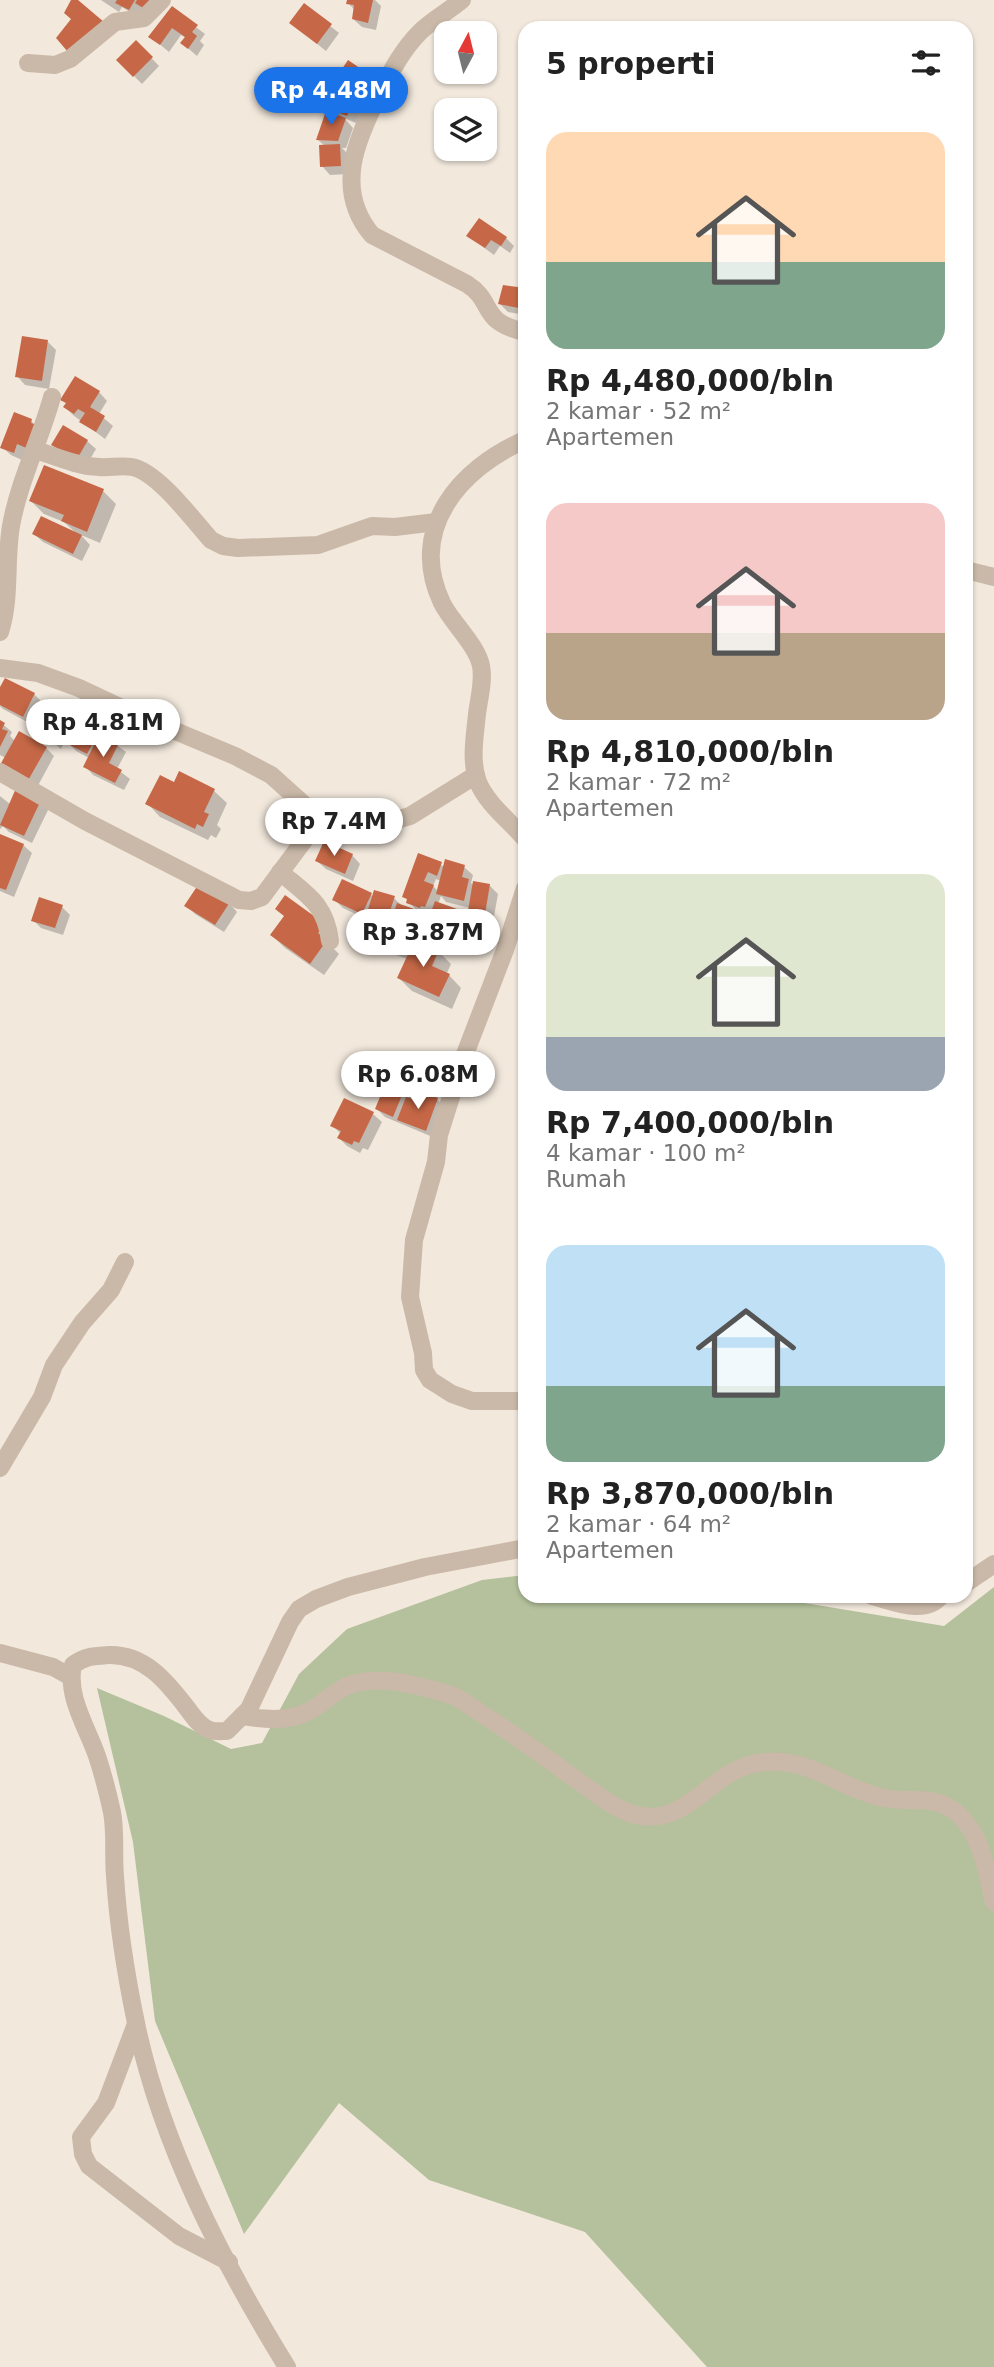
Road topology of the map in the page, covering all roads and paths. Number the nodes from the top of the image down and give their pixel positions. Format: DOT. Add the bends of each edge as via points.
graph roads {
  1 [pos="162,0"];
  2 [pos="462,0"];
  3 [pos="28,63"];
  4 [pos="518,329"];
  5 [pos="52,397"];
  6 [pos="518,444"];
  7 [pos="36,450"];
  8 [pos="436,522"];
  9 [pos="973,572"];
  10 [pos="994,577"];
  11 [pos="3,625"];
  12 [pos="0,668"];
  13 [pos="0,772"];
  14 [pos="476,775"];
  15 [pos="320,819"];
  16 [pos="518,832"];
  17 [pos="279,872"];
  18 [pos="518,910"];
  19 [pos="330,941"];
  20 [pos="125,1262"];
  21 [pos="518,1401"];
  22 [pos="0,1468"];
  23 [pos="518,1549"];
  24 [pos="994,1564"];
  25 [pos="973,1578"];
  26 [pos="903,1603"];
  27 [pos="932,1603"];
  28 [pos="0,1653"];
  29 [pos="71,1677"];
  30 [pos="243,1716"];
  31 [pos="994,1902"];
  32 [pos="136,2024"];
  33 [pos="229,2262"];
  34 [pos="288,2367"];
  1 -- 3 [label="street" via="144,18 116,22 69,59 55,65"];
  2 -- 4 [label="street" via="414,39 369,112 352,164 355,204 372,235 467,284 476,290 489,315"];
  5 -- 7 [label="street"];
  6 -- 8 [label="street" via="483,462 450,495"];
  7 -- 8 [label="street" via="77,465 140,470 155,479 211,540 237,548 318,545 372,526"];
  7 -- 11 [label="street" via="15,505"];
  8 -- 14 [label="street" via="431,573 449,616 481,664"];
  9 -- 10 [label="street"];
  12 -- 15 [label="street" via="38,673 235,756 271,775"];
  13 -- 17 [label="street" via="239,900 262,897"];
  14 -- 15 [label="street" via="410,816 375,826 338,826"];
  14 -- 16 [label="street" via="494,807"];
  15 -- 17 [label="street"];
  17 -- 19 [label="street" via="317,903 327,920"];
  18 -- 21 [label="street" via="439,1135 414,1240 410,1297 430,1380 471,1401"];
  20 -- 22 [label="street" via="111,1290 54,1365 42,1396"];
  23 -- 30 [label="street" via="348,1587 299,1609"];
  24 -- 25 [label="street"];
  26 -- 27 [label="street"];
  28 -- 29 [label="street"];
  29 -- 30 [label="street" via="73,1665 85,1656 127,1657 150,1666 211,1731 227,1731"];
  29 -- 32 [label="street" via="71,1690 98,1759 112,1815 118,1910"];
  30 -- 31 [label="street" via="262,1719 303,1714 358,1683 409,1684 454,1696 623,1810 642,1816 670,1814 750,1764 782,1761 807,1766 883,1798 943,1803 975,1833"];
  32 -- 33 [label="street" via="162,2120"];
  32 -- 33 [label="street" via="117,2081 81,2137 83,2154 89,2166 179,2236"];
  33 -- 34 [label="street"];
}
